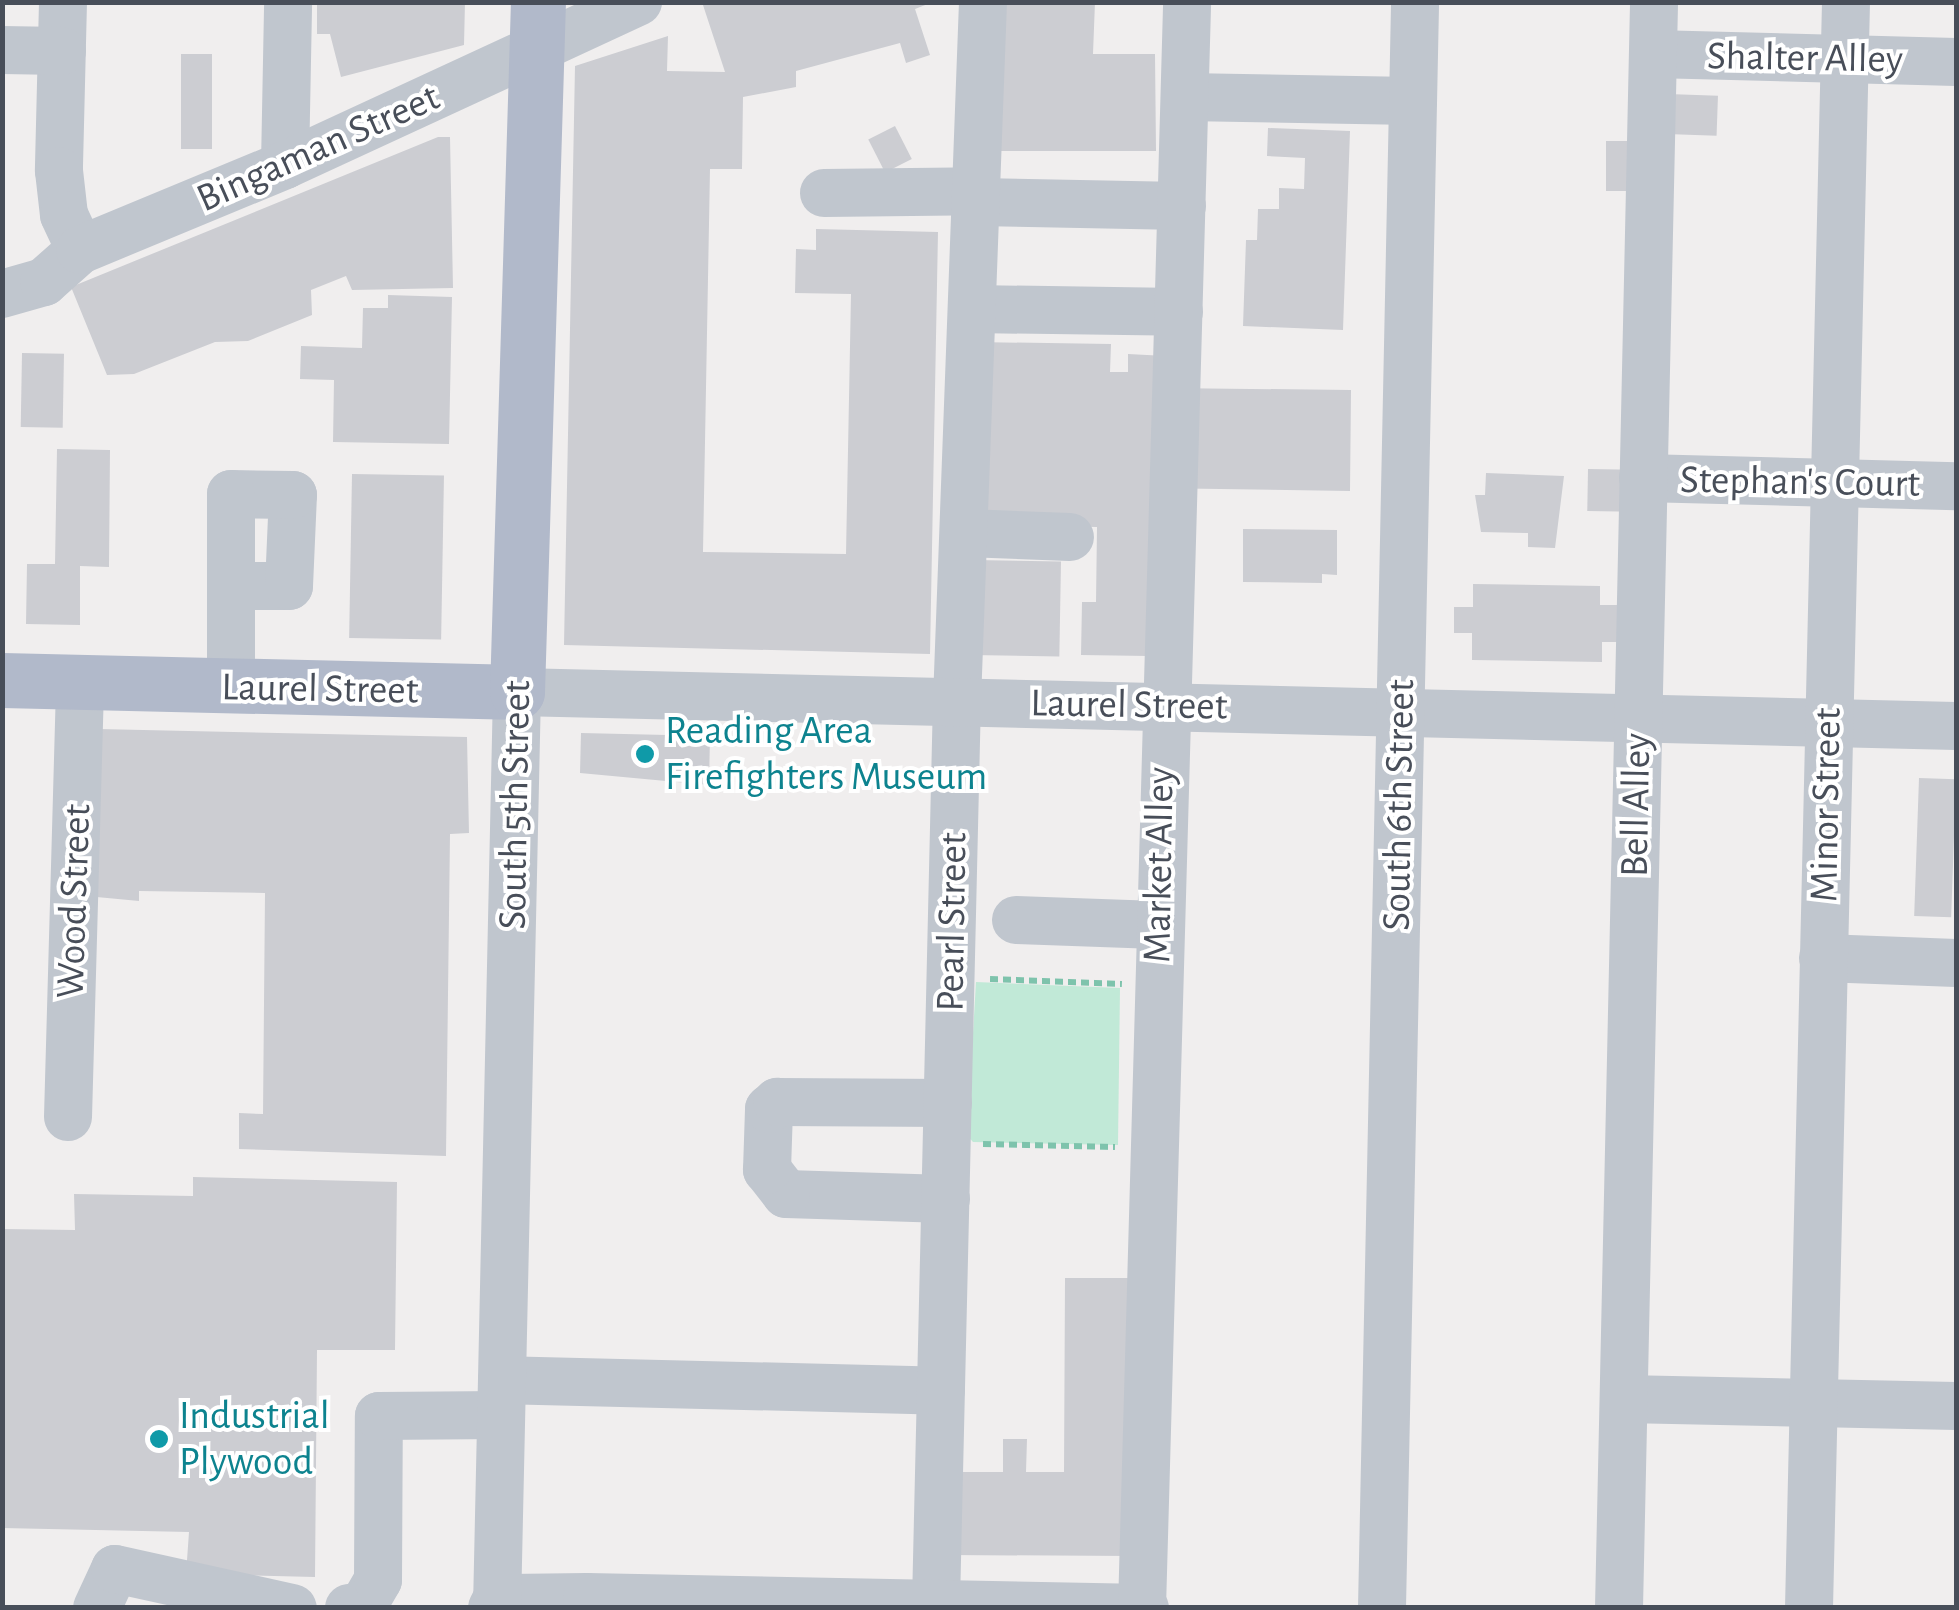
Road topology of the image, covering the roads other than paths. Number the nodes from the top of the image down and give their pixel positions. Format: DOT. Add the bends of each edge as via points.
graph roads {
  1 [pos="63,2"];
  2 [pos="288,2"];
  3 [pos="638,2"];
  4 [pos="983,2"];
  5 [pos="1187,2"];
  6 [pos="1416,2"];
  7 [pos="1654,2"];
  8 [pos="1846,2"];
  9 [pos="538,24"];
  10 [pos="2,50"];
  11 [pos="62,51"];
  12 [pos="1653,54"];
  13 [pos="1844,59"];
  14 [pos="1956,62"];
  15 [pos="1184,97"];
  16 [pos="1413,101"];
  17 [pos="285,164"];
  18 [pos="824,193"];
  19 [pos="976,197"];
  20 [pos="1182,206"];
  21 [pos="80,250"];
  22 [pos="2,294"];
  23 [pos="973,309"];
  24 [pos="1179,312"];
  25 [pos="1644,478"];
  26 [pos="1833,483"];
  27 [pos="1956,486"];
  28 [pos="966,533"];
  29 [pos="1070,537"];
  30 [pos="230,586"];
  31 [pos="2,680"];
  32 [pos="80,684"];
  33 [pos="230,688"];
  34 [pos="517,692"];
  35 [pos="957,702"];
  36 [pos="1162,706"];
  37 [pos="1401,711"];
  38 [pos="1638,717"];
  39 [pos="1827,722"];
  40 [pos="1956,726"];
  41 [pos="1016,920"];
  42 [pos="1157,925"];
  43 [pos="1822,958"];
  44 [pos="1956,963"];
  45 [pos="68,1117"];
  46 [pos="947,1124"];
  47 [pos="946,1199"];
  48 [pos="941,1391"];
  49 [pos="501,1397"];
  50 [pos="1624,1399"];
  51 [pos="1814,1402"];
  52 [pos="1956,1406"];
  53 [pos="936,1603"];
  54 [pos="495,1604"];
  55 [pos="1040,1606"];
  56 [pos="97,1608"];
  57 [pos="292,1608"];
  58 [pos="349,1608"];
  59 [pos="1143,1608"];
  60 [pos="1382,1608"];
  61 [pos="1619,1608"];
  62 [pos="1810,1608"];
  1 -- 11 [label="street"];
  2 -- 17 [label="street"];
  3 -- 9 [label="street, Bingaman Street"];
  4 -- 19 [label="street, Pearl Street"];
  5 -- 15 [label="street, Market Alley"];
  6 -- 16 [label="street, South 6th Street"];
  7 -- 12 [label="street, Bell Alley"];
  8 -- 13 [label="street, Minor Street"];
  9 -- 17 [label="street, Bingaman Street"];
  9 -- 34 [label="main road, South 5th Street"];
  10 -- 11 [label="street"];
  11 -- 21 [label="street" via="58,172 64,216"];
  12 -- 13 [label="street, Shalter Alley"];
  12 -- 25 [label="street, Bell Alley"];
  13 -- 14 [label="street, Shalter Alley"];
  13 -- 26 [label="street, Minor Street"];
  15 -- 16 [label="street"];
  15 -- 20 [label="street, Market Alley"];
  16 -- 37 [label="street, South 6th Street"];
  17 -- 21 [label="street, Bingaman Street"];
  18 -- 19 [label="street"];
  19 -- 20 [label="street"];
  19 -- 23 [label="street, Pearl Street"];
  20 -- 24 [label="street, Market Alley"];
  21 -- 22 [label="street, Bingaman Street" via="44,282"];
  23 -- 24 [label="street"];
  23 -- 28 [label="street, Pearl Street"];
  24 -- 36 [label="street, Market Alley" via="1171,654"];
  25 -- 26 [label="street, Stephan's Court"];
  25 -- 38 [label="street, Bell Alley"];
  26 -- 27 [label="street, Stephan's Court"];
  26 -- 39 [label="street, Minor Street"];
  28 -- 29 [label="street"];
  28 -- 35 [label="street, Pearl Street"];
  30 -- 33 [label="street"];
  31 -- 32 [label="main road, Laurel Street"];
  32 -- 33 [label="main road, Laurel Street"];
  32 -- 45 [label="street, Wood Street"];
  33 -- 34 [label="main road, Laurel Street"];
  34 -- 35 [label="street, Laurel Street"];
  34 -- 49 [label="street, South 5th Street"];
  35 -- 36 [label="street, Laurel Street"];
  35 -- 46 [label="street, Pearl Street"];
  36 -- 37 [label="street, Laurel Street"];
  36 -- 42 [label="street, Market Alley"];
  37 -- 38 [label="street, Laurel Street"];
  37 -- 60 [label="street, South 6th Street"];
  38 -- 39 [label="street, Laurel Street"];
  38 -- 50 [label="street, Bell Alley"];
  39 -- 40 [label="street, Laurel Street"];
  39 -- 43 [label="street, Minor Street"];
  41 -- 42 [label="street"];
  42 -- 59 [label="street, Market Alley"];
  43 -- 44 [label="street"];
  43 -- 51 [label="street, Minor Street"];
  46 -- 47 [label="street, Pearl Street"];
  46 -- 47 [label="street" via="777,1102 769,1109 767,1170 786,1194"];
  47 -- 48 [label="street, Pearl Street"];
  48 -- 49 [label="street"];
  48 -- 53 [label="street, Pearl Street"];
  49 -- 54 [label="street, South 5th Street"];
  49 -- 58 [label="street" via="379,1416 378,1580 363,1606"];
  50 -- 51 [label="street"];
  50 -- 61 [label="street, Bell Alley"];
  51 -- 52 [label="street"];
  51 -- 62 [label="street, Minor Street"];
  53 -- 54 [label="street"];
  53 -- 55 [label="street"];
  55 -- 59 [label="street"];
  56 -- 57 [label="street" via="115,1568"];
}
